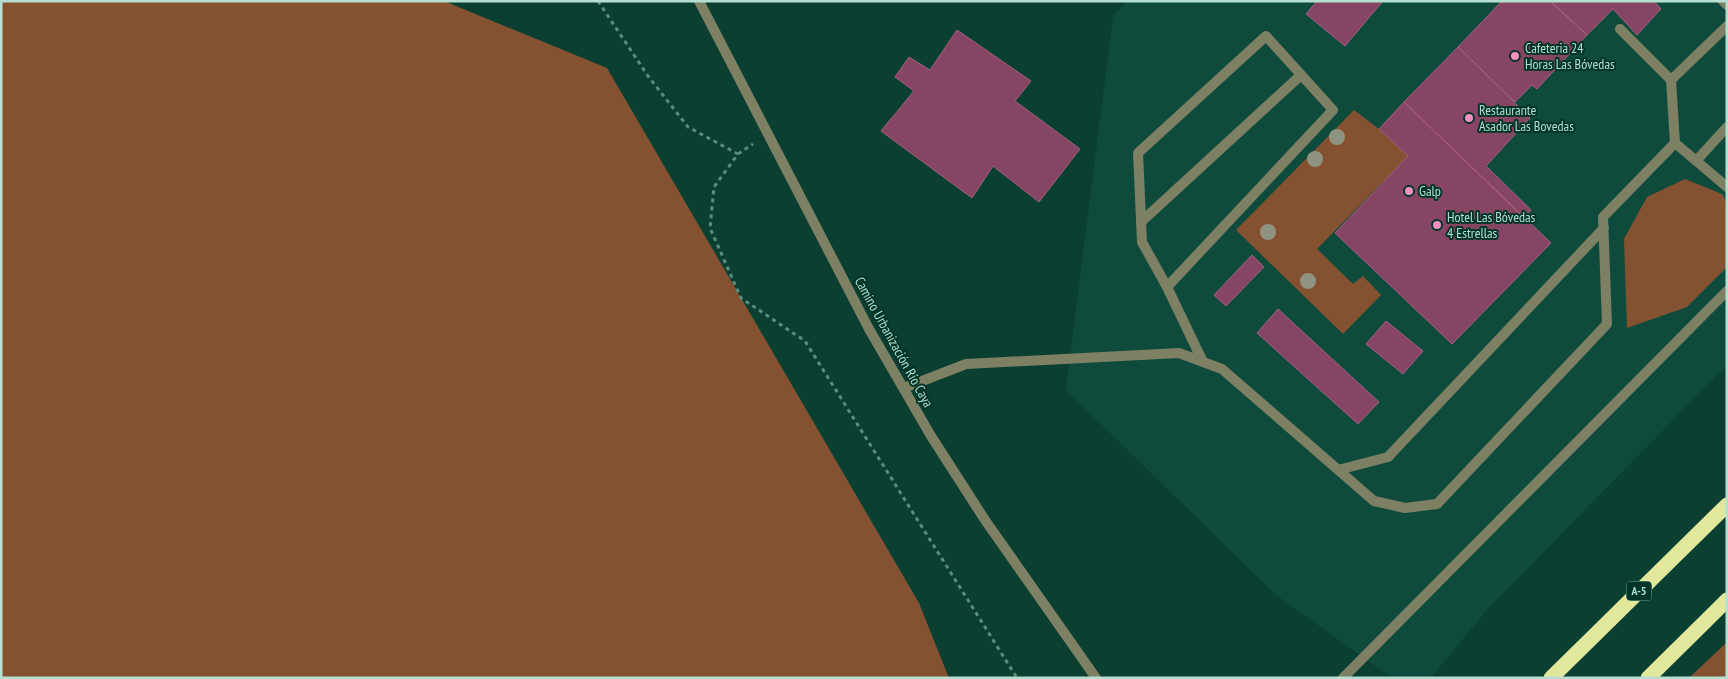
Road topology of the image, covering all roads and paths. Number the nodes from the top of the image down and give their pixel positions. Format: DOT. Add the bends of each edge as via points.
graph roads {
  1 [pos="598,1"];
  2 [pos="699,1"];
  3 [pos="1723,1"];
  4 [pos="1727,5"];
  5 [pos="1727,26"];
  6 [pos="1620,29"];
  7 [pos="1302,75"];
  8 [pos="1671,80"];
  9 [pos="1727,127"];
  10 [pos="1675,143"];
  11 [pos="1696,161"];
  12 [pos="1727,187"];
  13 [pos="1141,222"];
  14 [pos="1604,228"];
  15 [pos="1167,287"];
  16 [pos="1727,291"];
  17 [pos="1203,362"];
  18 [pos="904,388"];
  19 [pos="1338,470"];
  20 [pos="1727,505"];
  21 [pos="1727,600"];
  22 [pos="1017,678"];
  23 [pos="1096,678"];
  24 [pos="1343,678"];
  25 [pos="1551,678"];
  26 [pos="1648,678"];
  1 -- 22 [label="path" via="648,76 688,127 738,154 714,187 710,228 741,298 805,341"];
  2 -- 18 [label="street, Camino Urbanización Río Caya" via="869,329"];
  3 -- 4 [label="street"];
  5 -- 8 [label="street"];
  6 -- 8 [label="street"];
  7 -- 13 [label="street"];
  7 -- 13 [label="street" via="1266,36 1138,153"];
  7 -- 15 [label="street" via="1333,110"];
  8 -- 10 [label="street"];
  9 -- 11 [label="street"];
  10 -- 11 [label="street"];
  10 -- 14 [label="street" via="1603,216"];
  11 -- 12 [label="street"];
  13 -- 15 [label="street" via="1142,242"];
  14 -- 19 [label="street" via="1388,457"];
  14 -- 19 [label="street" via="1607,324 1437,504 1405,508 1374,501"];
  15 -- 17 [label="street"];
  16 -- 24 [label="street"];
  17 -- 18 [label="street" via="1179,353 966,364"];
  17 -- 19 [label="street" via="1222,369"];
  18 -- 23 [label="street, Camino Urbanización Río Caya" via="986,520"];
  20 -- 25 [label="highway, A-5"];
  21 -- 26 [label="highway"];
}
